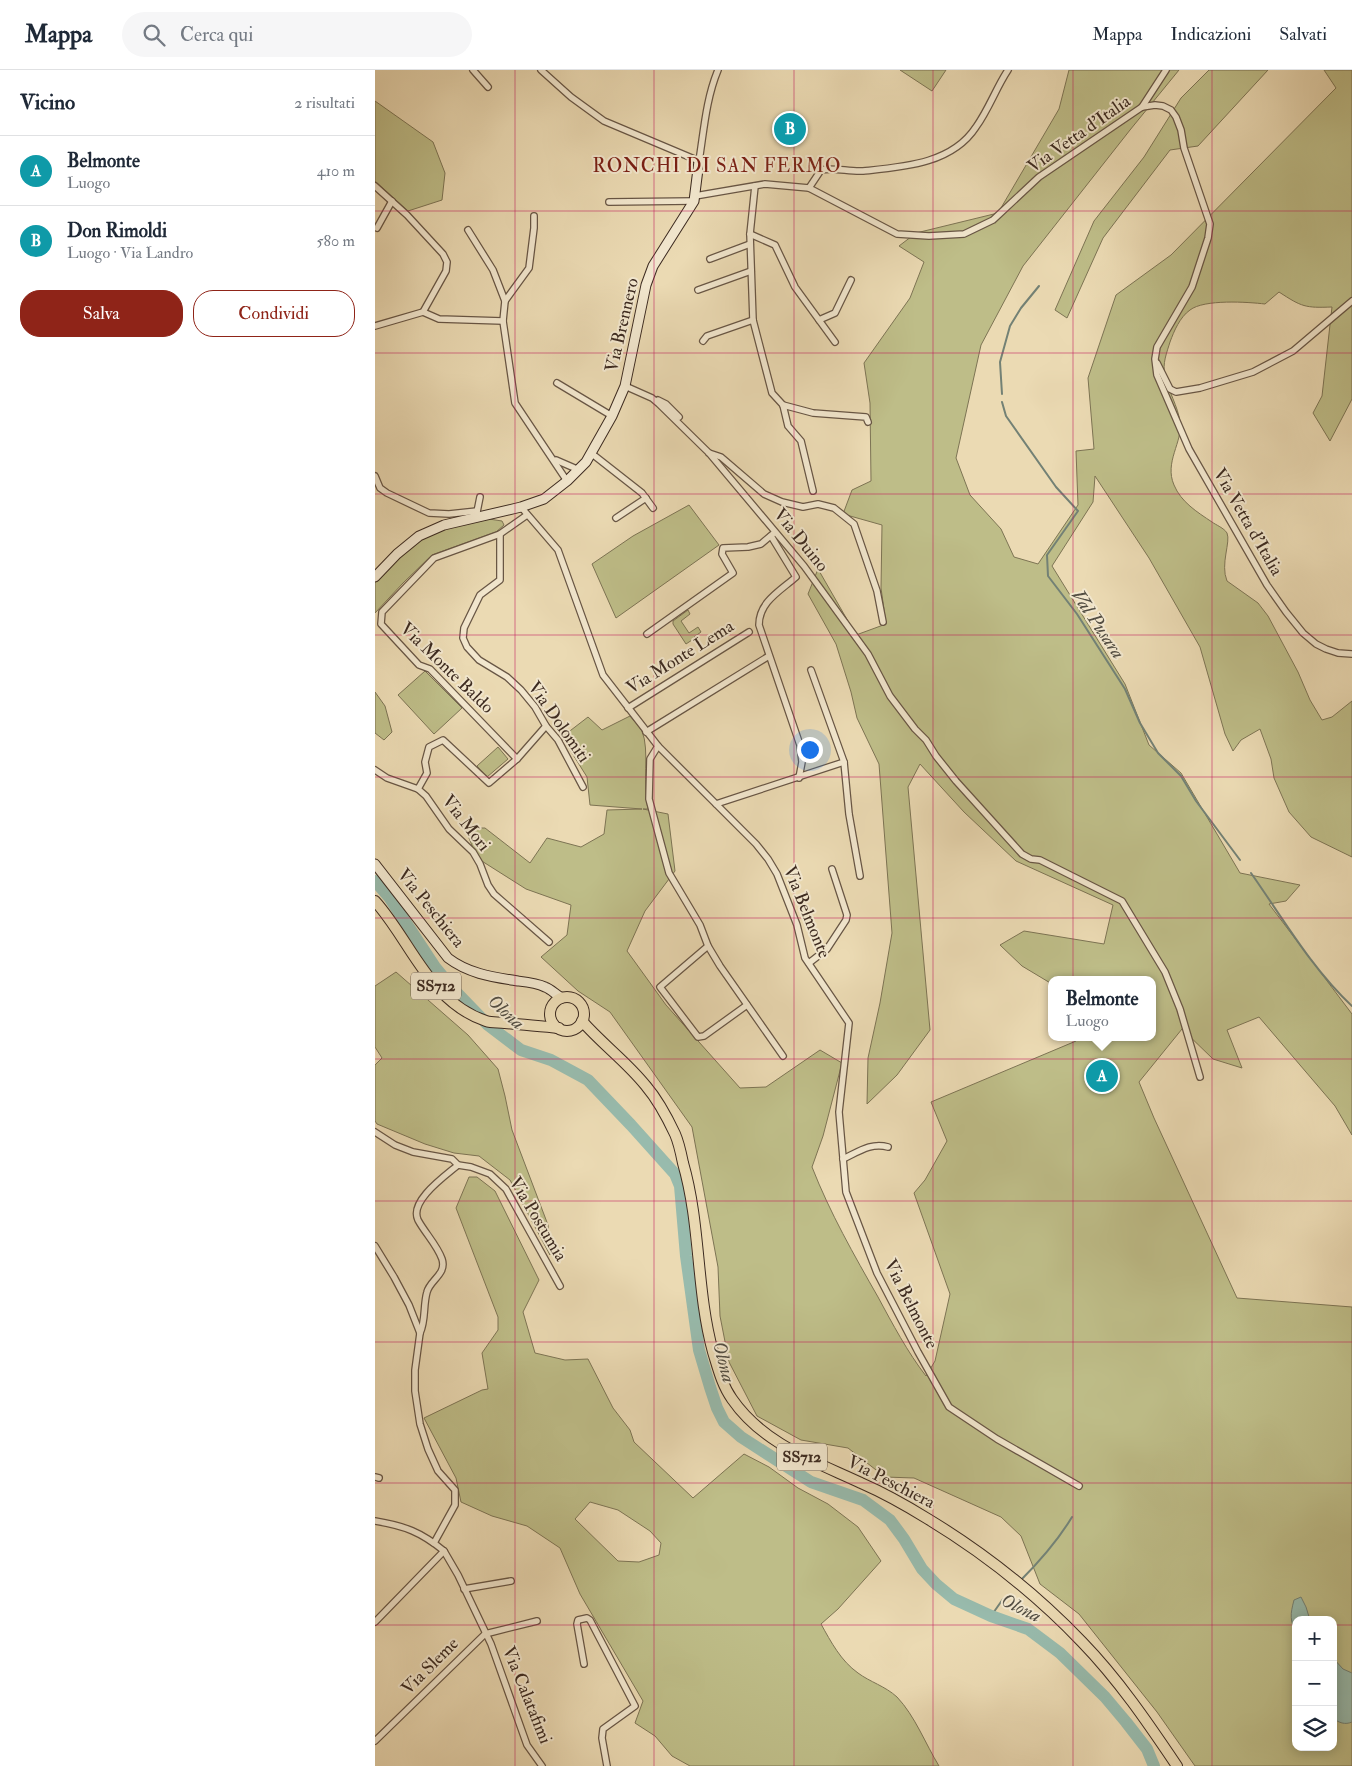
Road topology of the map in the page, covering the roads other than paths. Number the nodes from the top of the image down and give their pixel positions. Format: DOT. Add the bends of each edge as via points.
graph roads {
  1 [pos="473,70"];
  2 [pos="541,70"];
  3 [pos="718,70"];
  4 [pos="1166,70"];
  5 [pos="1005,71"];
  6 [pos="488,87"];
  7 [pos="1142,107"];
  8 [pos="699,161"];
  9 [pos="375,186"];
  10 [pos="755,186"];
  11 [pos="809,188"];
  12 [pos="694,198"];
  13 [pos="392,201"];
  14 [pos="609,202"];
  15 [pos="534,216"];
  16 [pos="377,228"];
  17 [pos="467,230"];
  18 [pos="750,234"];
  19 [pos="750,244"];
  20 [pos="710,259"];
  21 [pos="751,271"];
  22 [pos="851,280"];
  23 [pos="698,290"];
  24 [pos="505,300"];
  25 [pos="1352,301"];
  26 [pos="423,312"];
  27 [pos="753,320"];
  28 [pos="819,320"];
  29 [pos="503,321"];
  30 [pos="375,326"];
  31 [pos="703,340"];
  32 [pos="835,342"];
  33 [pos="1155,359"];
  34 [pos="557,383"];
  35 [pos="625,386"];
  36 [pos="652,398"];
  37 [pos="783,405"];
  38 [pos="612,416"];
  39 [pos="679,417"];
  40 [pos="868,422"];
  41 [pos="696,440"];
  42 [pos="704,442"];
  43 [pos="591,453"];
  44 [pos="709,453"];
  45 [pos="552,458"];
  46 [pos="579,470"];
  47 [pos="375,476"];
  48 [pos="567,481"];
  49 [pos="378,487"];
  50 [pos="813,492"];
  51 [pos="481,497"];
  52 [pos="646,498"];
  53 [pos="653,508"];
  54 [pos="524,511"];
  55 [pos="477,514"];
  56 [pos="617,518"];
  57 [pos="499,534"];
  58 [pos="773,534"];
  59 [pos="375,576"];
  60 [pos="883,622"];
  61 [pos="749,632"];
  62 [pos="647,634"];
  63 [pos="1352,654"];
  64 [pos="769,656"];
  65 [pos="811,670"];
  66 [pos="628,708"];
  67 [pos="546,726"];
  68 [pos="646,732"];
  69 [pos="658,746"];
  70 [pos="517,759"];
  71 [pos="844,762"];
  72 [pos="375,770"];
  73 [pos="799,778"];
  74 [pos="583,787"];
  75 [pos="418,789"];
  76 [pos="716,804"];
  77 [pos="375,864"];
  78 [pos="832,869"];
  79 [pos="860,876"];
  80 [pos="375,901"];
  81 [pos="549,942"];
  82 [pos="708,946"];
  83 [pos="809,963"];
  84 [pos="559,1000"];
  85 [pos="747,1005"];
  86 [pos="551,1011"];
  87 [pos="582,1021"];
  88 [pos="530,1026"];
  89 [pos="559,1028"];
  90 [pos="573,1029"];
  91 [pos="594,1035"];
  92 [pos="783,1056"];
  93 [pos="1200,1077"];
  94 [pos="375,1132"];
  95 [pos="888,1147"];
  96 [pos="843,1159"];
  97 [pos="458,1165"];
  98 [pos="375,1246"];
  99 [pos="560,1286"];
  100 [pos="419,1333"];
  101 [pos="1079,1486"];
  102 [pos="375,1520"];
  103 [pos="434,1543"];
  104 [pos="444,1552"];
  105 [pos="511,1581"];
  106 [pos="465,1589"];
  107 [pos="537,1621"];
  108 [pos="375,1622"];
  109 [pos="485,1634"];
  110 [pos="584,1664"];
  111 [pos="375,1741"];
  112 [pos="542,1766"];
  113 [pos="607,1766"];
  114 [pos="1177,1766"];
  1 -- 6 [label="street"];
  2 -- 8 [label="street" via="604,121"];
  3 -- 8 [label="street" via="706,112"];
  4 -- 7 [label="street"];
  5 -- 11 [label="street" via="975,129 955,149 928,161 898,168 854,172 821,170"];
  7 -- 11 [label="street, Via Vetta d'Italia" via="1039,177 993,220 964,234 897,234"];
  7 -- 33 [label="street, Via Vetta d'Italia" via="1163,106 1176,117 1210,224 1192,287 1157,347"];
  8 -- 12 [label="street, Via Brennero"];
  9 -- 13 [label="street"];
  10 -- 11 [label="street, Via Vetta d'Italia"];
  10 -- 12 [label="street, Via Vetta d'Italia"];
  10 -- 18 [label="street"];
  12 -- 14 [label="street, Via Vetta d'Italia"];
  12 -- 35 [label="street, Via Brennero" via="653,266 646,285"];
  13 -- 16 [label="street"];
  13 -- 26 [label="street" via="447,262 446,270"];
  15 -- 24 [label="street" via="529,268"];
  17 -- 24 [label="street" via="493,270"];
  18 -- 19 [label="street"];
  18 -- 28 [label="street" via="775,245 795,287"];
  19 -- 20 [label="street"];
  19 -- 21 [label="street"];
  21 -- 23 [label="street"];
  21 -- 27 [label="street"];
  22 -- 28 [label="street" via="835,313"];
  24 -- 29 [label="street"];
  25 -- 33 [label="street" via="1293,351 1253,372 1200,388 1176,392 1170,389"];
  26 -- 29 [label="street" via="439,319"];
  26 -- 30 [label="street"];
  27 -- 31 [label="street"];
  27 -- 37 [label="street" via="772,393"];
  28 -- 32 [label="street"];
  29 -- 45 [label="street" via="513,399"];
  33 -- 63 [label="street, Via Vetta d'Italia" via="1157,375 1189,449 1267,585 1303,633 1326,650"];
  34 -- 38 [label="street"];
  35 -- 36 [label="street, Via Duino"];
  35 -- 38 [label="street, Via Brennero"];
  36 -- 39 [label="street" via="666,404"];
  36 -- 41 [label="street, Via Duino"];
  37 -- 40 [label="street" via="813,413 866,418"];
  37 -- 50 [label="street" via="788,426 801,441"];
  38 -- 43 [label="street, Via Brennero"];
  41 -- 42 [label="street"];
  41 -- 44 [label="street, Via Duino"];
  43 -- 46 [label="street, Via Brennero"];
  43 -- 52 [label="street"];
  44 -- 58 [label="street, Via Duino"];
  44 -- 60 [label="street" via="721,457 764,494 803,507 818,504 835,508 853,524 877,591"];
  45 -- 46 [label="street"];
  45 -- 48 [label="street"];
  46 -- 48 [label="street, Via Brennero"];
  47 -- 49 [label="street"];
  48 -- 54 [label="street, Via Brennero"];
  49 -- 55 [label="street" via="429,513"];
  51 -- 55 [label="street"];
  52 -- 53 [label="street"];
  52 -- 56 [label="street"];
  54 -- 55 [label="street, Via Brennero"];
  54 -- 57 [label="street"];
  54 -- 66 [label="street, Via Belmonte" via="558,550 603,675"];
  55 -- 59 [label="street, Via Brennero" via="419,536"];
  57 -- 67 [label="street, Via Dolomiti" via="500,580 480,595 464,628 463,638 479,660 521,690"];
  57 -- 70 [label="street, Via Monte Baldo" via="434,558 382,612 381,624 419,665 431,669"];
  58 -- 62 [label="street" via="761,544 723,548 722,554 733,573"];
  58 -- 64 [label="street" via="797,577 763,606 759,625"];
  58 -- 93 [label="street, Via Duino" via="804,566 868,654 890,696 927,740 936,756 1022,854 1122,901 1165,972 1181,1009"];
  61 -- 66 [label="street, Via Monte Lema"];
  64 -- 68 [label="street"];
  64 -- 73 [label="street" via="800,746 803,762"];
  65 -- 71 [label="street"];
  66 -- 68 [label="street, Via Belmonte"];
  67 -- 70 [label="street, Via Mori"];
  67 -- 74 [label="street, Via Dolomiti" via="558,740"];
  68 -- 69 [label="street, Via Belmonte"];
  69 -- 76 [label="street, Via Belmonte"];
  69 -- 82 [label="street" via="650,759 649,798 669,872"];
  70 -- 75 [label="street, Via Mori" via="489,783 443,740 429,747 425,762 427,774"];
  71 -- 73 [label="street"];
  71 -- 79 [label="street"];
  72 -- 75 [label="street, Via Mori"];
  73 -- 76 [label="street"];
  75 -- 81 [label="street, Via Mori" via="449,830 473,852 494,894"];
  76 -- 83 [label="street, Via Belmonte" via="756,844 777,874"];
  77 -- 84 [label="street, Via Peschiera" via="455,964 478,974 547,987"];
  78 -- 83 [label="street" via="846,920 827,949"];
  80 -- 88 [label="main road, SS712" via="431,981 460,1008 486,1021"];
  82 -- 85 [label="street"];
  82 -- 85 [label="street" via="660,987 698,1037"];
  83 -- 96 [label="street, Via Belmonte" via="849,1022 839,1112"];
  84 -- 86 [label="main road"];
  84 -- 87 [label="main road, Via Peschiera / SS712" via="571,998 580,1003 584,1012"];
  85 -- 92 [label="street"];
  86 -- 88 [label="main road"];
  86 -- 89 [label="main road" via="552,1021"];
  87 -- 90 [label="main road"];
  87 -- 91 [label="main road, Via Peschiera / SS712"];
  88 -- 89 [label="main road, Via Peschiera / SS712"];
  89 -- 90 [label="main road, Via Peschiera / SS712"];
  90 -- 91 [label="main road, Via Peschiera / SS712"];
  91 -- 114 [label="main road, Via Peschiera / SS712" via="647,1086 675,1135 692,1198 707,1332 720,1376 731,1398 751,1422 794,1453 864,1484 921,1515 1011,1576 1083,1643 1122,1689"];
  94 -- 97 [label="street, Via Postumia" via="395,1145 413,1152 452,1159"];
  95 -- 96 [label="street" via="879,1144"];
  96 -- 101 [label="street, Via Belmonte" via="846,1192 877,1273 949,1407"];
  97 -- 99 [label="street, Via Postumia" via="471,1166 490,1174 506,1189"];
  97 -- 100 [label="street" via="417,1204 417,1219 442,1260 443,1269 427,1292 423,1326"];
  98 -- 100 [label="street" via="409,1305"];
  100 -- 103 [label="street" via="415,1391 420,1424 438,1471 455,1490 455,1505"];
  102 -- 103 [label="street, Via Calatafimi" via="415,1531"];
  103 -- 104 [label="street, Via Calatafimi"];
  104 -- 106 [label="street, Via Calatafimi"];
  104 -- 108 [label="street"];
  105 -- 106 [label="street"];
  106 -- 109 [label="street, Via Calatafimi"];
  107 -- 109 [label="street, Via Calatafimi"];
  109 -- 111 [label="street, Via Sleme"];
  109 -- 112 [label="street, Via Calatafimi" via="527,1745"];
  110 -- 113 [label="street" via="577,1624 578,1620 587,1618 635,1706 603,1729"];
}
